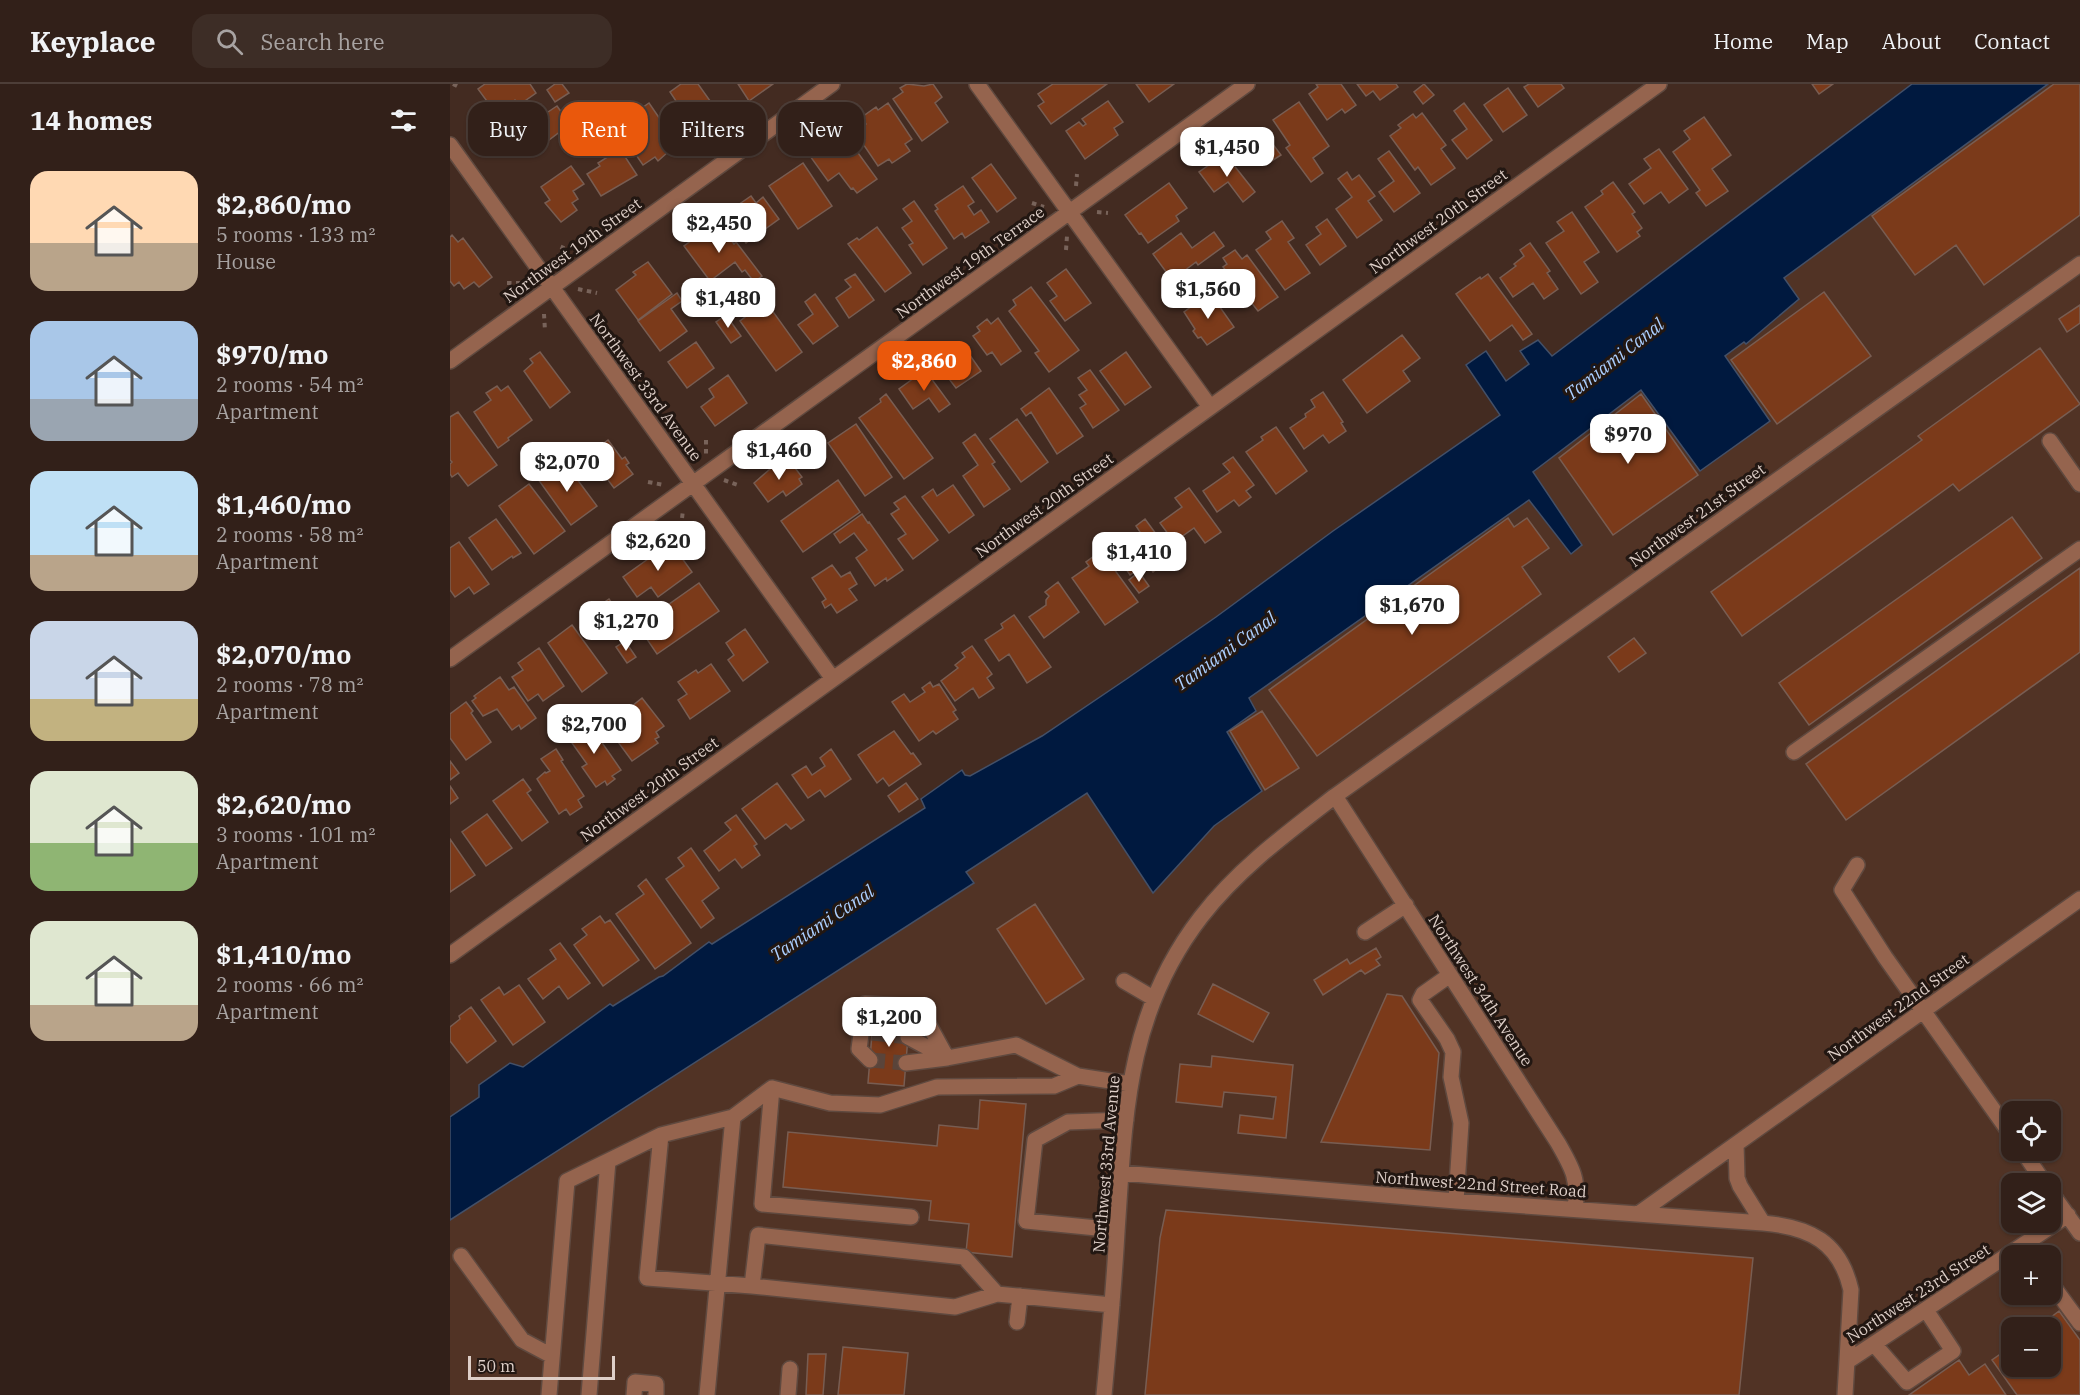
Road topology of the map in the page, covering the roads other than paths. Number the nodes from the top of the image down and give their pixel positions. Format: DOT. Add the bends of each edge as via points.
graph roads {
  1 [pos="832,84"];
  2 [pos="977,84"];
  3 [pos="1247,84"];
  4 [pos="1659,84"];
  5 [pos="450,145"];
  6 [pos="1070,212"];
  7 [pos="2080,264"];
  8 [pos="552,287"];
  9 [pos="450,361"];
  10 [pos="1210,407"];
  11 [pos="2050,441"];
  12 [pos="2079,481"];
  13 [pos="693,483"];
  14 [pos="2080,549"];
  15 [pos="450,659"];
  16 [pos="833,679"];
  17 [pos="1794,752"];
  18 [pos="1335,796"];
  19 [pos="1857,865"];
  20 [pos="2080,899"];
  21 [pos="1406,905"];
  22 [pos="1365,932"];
  23 [pos="450,955"];
  24 [pos="1450,975"];
  25 [pos="1124,981"];
  26 [pos="1153,998"];
  27 [pos="1924,1011"];
  28 [pos="908,1036"];
  29 [pos="947,1058"];
  30 [pos="870,1060"];
  31 [pos="906,1063"];
  32 [pos="1078,1076"];
  33 [pos="1130,1084"];
  34 [pos="772,1088"];
  35 [pos="733,1117"];
  36 [pos="1126,1120"];
  37 [pos="2001,1120"];
  38 [pos="661,1135"];
  39 [pos="1736,1144"];
  40 [pos="608,1161"];
  41 [pos="1121,1173"];
  42 [pos="1456,1201"];
  43 [pos="2061,1206"];
  44 [pos="1575,1209"];
  45 [pos="1638,1214"];
  46 [pos="2068,1215"];
  47 [pos="911,1217"];
  48 [pos="1763,1223"];
  49 [pos="1117,1230"];
  50 [pos="2080,1233"];
  51 [pos="461,1256"];
  52 [pos="718,1283"];
  53 [pos="752,1286"];
  54 [pos="997,1294"];
  55 [pos="2061,1295"];
  56 [pos="1020,1296"];
  57 [pos="1112,1305"];
  58 [pos="1926,1310"];
  59 [pos="2077,1314"];
  60 [pos="1017,1322"];
  61 [pos="1874,1344"];
  62 [pos="552,1356"];
  63 [pos="1848,1361"];
  64 [pos="790,1369"];
  65 [pos="549,1395"];
  66 [pos="590,1395"];
  67 [pos="634,1395"];
  68 [pos="656,1395"];
  69 [pos="707,1395"];
  70 [pos="788,1395"];
  71 [pos="1104,1395"];
  72 [pos="1845,1395"];
  1 -- 8 [label="street, Northwest 19th Street"];
  2 -- 6 [label="street"];
  3 -- 6 [label="street, Northwest 19th Terrace"];
  4 -- 10 [label="street, Northwest 20th Street"];
  5 -- 8 [label="street, Northwest 33rd Avenue"];
  6 -- 10 [label="street"];
  6 -- 13 [label="street, Northwest 19th Terrace"];
  7 -- 18 [label="street, Northwest 21st Street"];
  8 -- 9 [label="street, Northwest 19th Street"];
  8 -- 13 [label="street, Northwest 33rd Avenue"];
  10 -- 16 [label="street, Northwest 20th Street"];
  11 -- 12 [label="street"];
  13 -- 15 [label="street, Northwest 19th Terrace"];
  13 -- 16 [label="street, Northwest 33rd Avenue"];
  14 -- 17 [label="street"];
  16 -- 23 [label="street, Northwest 20th Street"];
  18 -- 21 [label="street, Northwest 34th Avenue"];
  18 -- 26 [label="street, Northwest 33rd Avenue" via="1256,858 1212,903 1184,941"];
  19 -- 27 [label="street" via="1842,890"];
  20 -- 27 [label="street, Northwest 22nd Street"];
  21 -- 22 [label="street"];
  21 -- 24 [label="street, Northwest 34th Avenue"];
  24 -- 42 [label="street" via="1420,1000 1453,1052 1451,1077 1461,1123"];
  24 -- 44 [label="street, Northwest 34th Avenue" via="1568,1161 1578,1190"];
  25 -- 26 [label="street"];
  26 -- 33 [label="street, Northwest 33rd Avenue"];
  27 -- 37 [label="street"];
  27 -- 39 [label="street, Northwest 22nd Street"];
  28 -- 29 [label="street"];
  29 -- 30 [label="street" via="919,1007 865,1004 866,1033 859,1049"];
  29 -- 31 [label="street"];
  29 -- 32 [label="street" via="1016,1045"];
  32 -- 33 [label="street"];
  32 -- 34 [label="street" via="1054,1086 937,1087 880,1105 830,1103"];
  33 -- 36 [label="street, Northwest 33rd Avenue"];
  34 -- 35 [label="street"];
  34 -- 47 [label="street" via="762,1204"];
  35 -- 38 [label="street"];
  35 -- 52 [label="street"];
  36 -- 41 [label="street, Northwest 33rd Avenue"];
  36 -- 49 [label="street" via="1068,1122 1035,1140 1026,1221"];
  38 -- 40 [label="street"];
  38 -- 52 [label="street" via="647,1278"];
  39 -- 45 [label="street, Northwest 22nd Street"];
  39 -- 48 [label="street" via="1737,1178"];
  40 -- 62 [label="street" via="567,1181"];
  40 -- 66 [label="street"];
  41 -- 42 [label="street, Northwest 22nd Street Road"];
  41 -- 49 [label="street, Northwest 33rd Avenue"];
  42 -- 44 [label="street, Northwest 22nd Street Road"];
  43 -- 46 [label="street"];
  44 -- 45 [label="street, Northwest 22nd Street Road"];
  45 -- 48 [label="street, Northwest 22nd Street Road"];
  46 -- 50 [label="street"];
  46 -- 58 [label="street, Northwest 23rd Street"];
  48 -- 63 [label="street, Northwest 22nd Street Road" via="1802,1229 1832,1249 1851,1290"];
  49 -- 57 [label="street, Northwest 33rd Avenue"];
  51 -- 62 [label="street" via="522,1340"];
  52 -- 53 [label="street"];
  52 -- 69 [label="street"];
  53 -- 54 [label="street" via="955,1307"];
  53 -- 54 [label="street" via="758,1235 964,1257"];
  54 -- 56 [label="street"];
  55 -- 59 [label="street"];
  56 -- 57 [label="street"];
  56 -- 60 [label="street"];
  57 -- 71 [label="street, Northwest 33rd Avenue"];
  58 -- 61 [label="street, Northwest 23rd Street"];
  58 -- 61 [label="street" via="1953,1351 1907,1382"];
  61 -- 63 [label="street, Northwest 23rd Street"];
  62 -- 65 [label="street"];
  63 -- 72 [label="street"];
  64 -- 70 [label="street"];
  67 -- 68 [label="street" via="635,1382 656,1384"];
}
